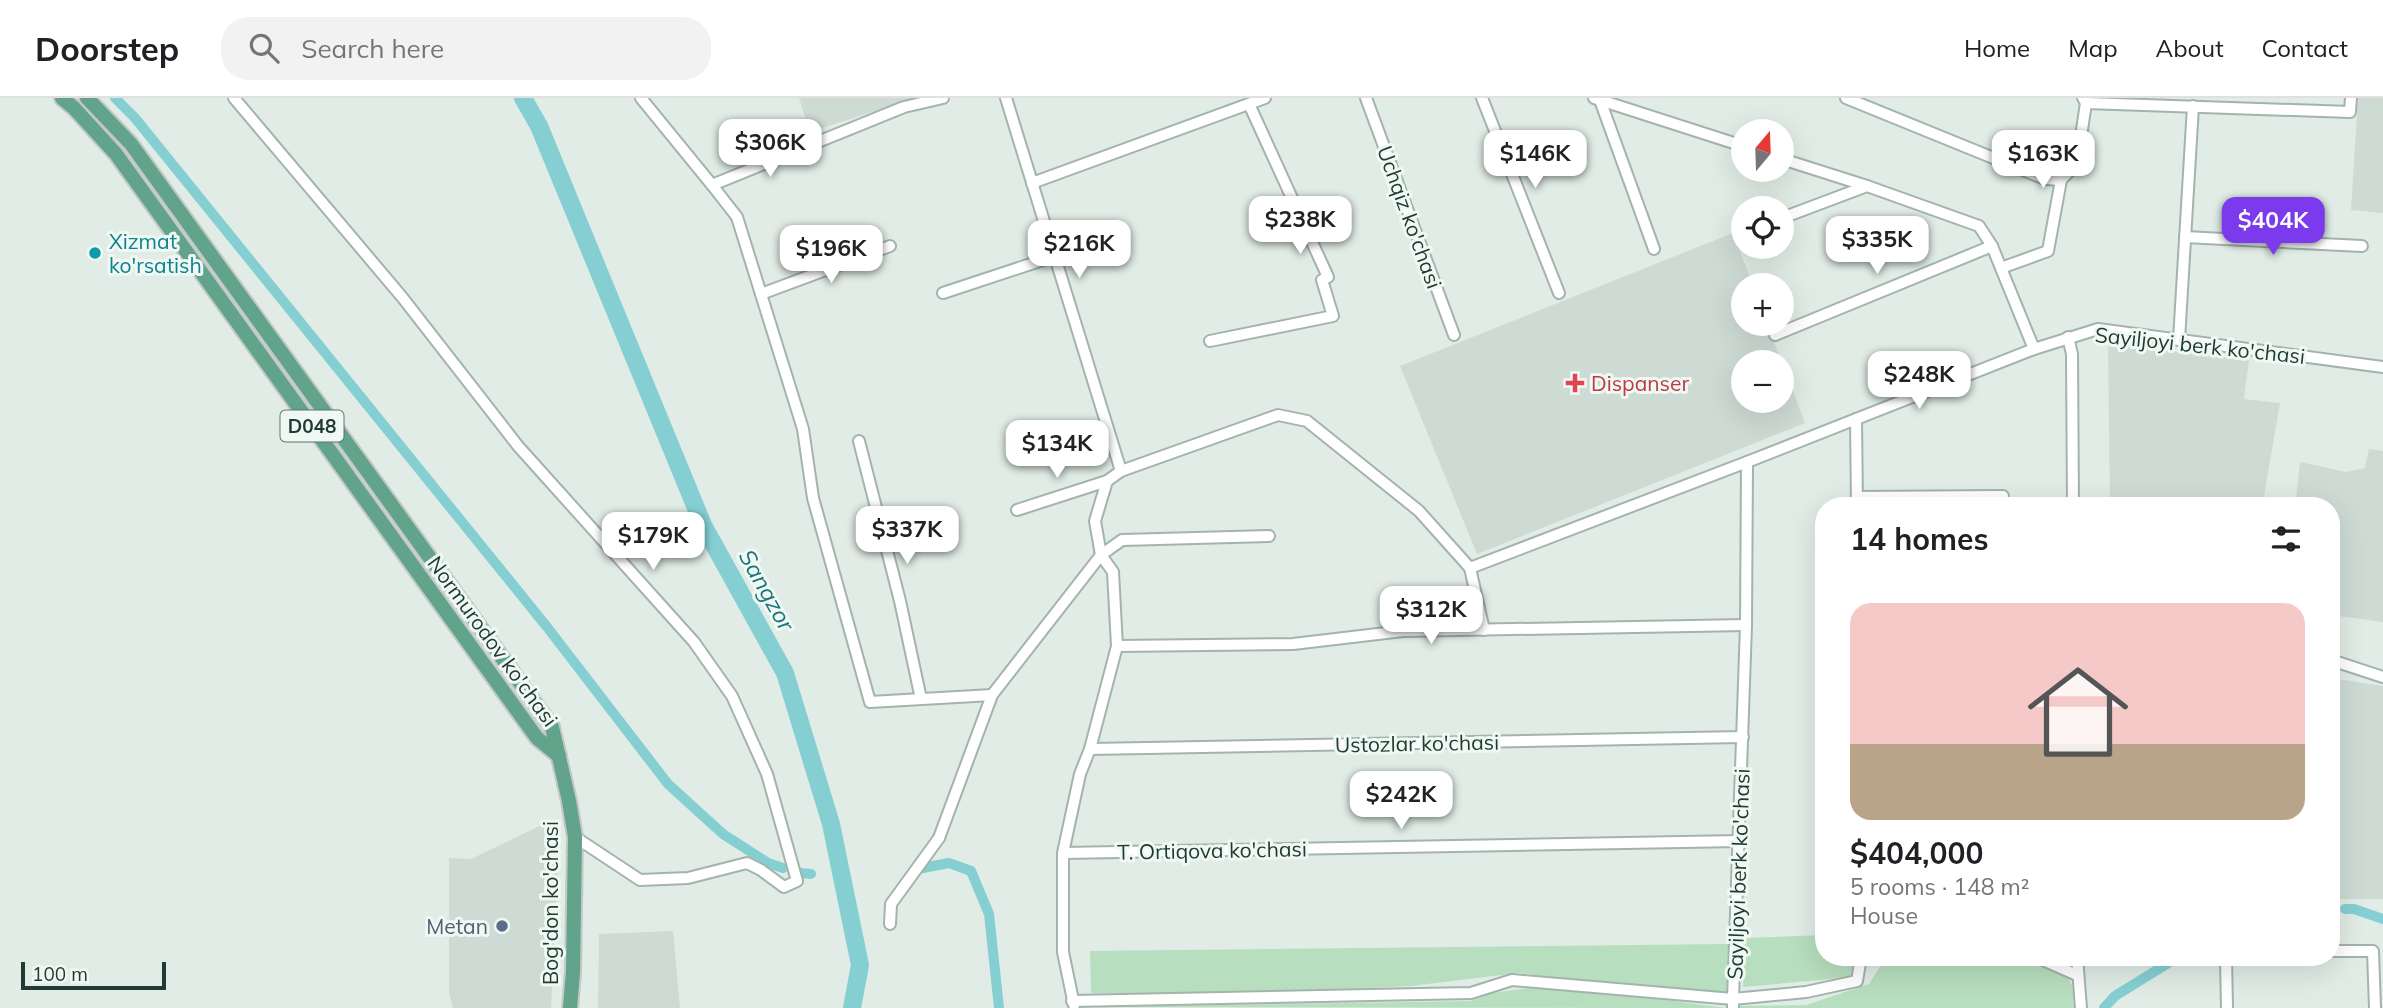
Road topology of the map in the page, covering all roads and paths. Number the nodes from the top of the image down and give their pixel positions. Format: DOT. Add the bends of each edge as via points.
graph roads {
  1 [pos="62,98"];
  2 [pos="87,98"];
  3 [pos="234,98"];
  4 [pos="641,98"];
  5 [pos="943,98"];
  6 [pos="1006,98"];
  7 [pos="1265,98"];
  8 [pos="1366,98"];
  9 [pos="1482,98"];
  10 [pos="1846,98"];
  11 [pos="2351,98"];
  12 [pos="1597,99"];
  13 [pos="2084,100"];
  14 [pos="1249,104"];
  15 [pos="2193,106"];
  16 [pos="1731,142"];
  17 [pos="1794,163"];
  18 [pos="2062,180"];
  19 [pos="1032,183"];
  20 [pos="712,186"];
  21 [pos="1867,186"];
  22 [pos="1794,213"];
  23 [pos="2185,237"];
  24 [pos="890,246"];
  25 [pos="1992,246"];
  26 [pos="2362,246"];
  27 [pos="1654,249"];
  28 [pos="1055,257"];
  29 [pos="2001,268"];
  30 [pos="943,293"];
  31 [pos="1559,293"];
  32 [pos="761,294"];
  33 [pos="1794,327"];
  34 [pos="1454,335"];
  35 [pos="2068,337"];
  36 [pos="2179,340"];
  37 [pos="1210,341"];
  38 [pos="2034,349"];
  39 [pos="2383,367"];
  40 [pos="1856,419"];
  41 [pos="859,441"];
  42 [pos="1747,462"];
  43 [pos="1121,471"];
  44 [pos="1107,481"];
  45 [pos="2003,496"];
  46 [pos="1857,497"];
  47 [pos="1974,497"];
  48 [pos="2073,497"];
  49 [pos="1017,510"];
  50 [pos="1269,536"];
  51 [pos="1101,555"];
  52 [pos="1470,568"];
  53 [pos="1746,625"];
  54 [pos="1484,631"];
  55 [pos="1117,646"];
  56 [pos="2340,663"];
  57 [pos="2383,677"];
  58 [pos="992,695"];
  59 [pos="921,699"];
  60 [pos="1743,737"];
  61 [pos="1090,749"];
  62 [pos="559,756"];
  63 [pos="575,837"];
  64 [pos="1740,841"];
  65 [pos="1063,853"];
  66 [pos="890,923"];
  67 [pos="2340,951"];
  68 [pos="1860,966"];
  69 [pos="2056,966"];
  70 [pos="2077,966"];
  71 [pos="2226,966"];
  72 [pos="2077,975"];
  73 [pos="1073,1004"];
  74 [pos="1733,1004"];
  75 [pos="570,1008"];
  76 [pos="2081,1008"];
  77 [pos="2227,1008"];
  78 [pos="2375,1008"];
  1 -- 62 [label="main road, Normurodov ko'chasi / D048" via="116,154 537,738"];
  2 -- 62 [label="main road, Normurodov ko'chasi / D048" via="131,144 552,727"];
  3 -- 63 [label="street" via="402,297 518,446 702,652 732,696 767,774 797,881 784,887 747,863 688,878 640,880"];
  4 -- 20 [label="street"];
  5 -- 20 [label="street" via="904,107"];
  6 -- 19 [label="street"];
  7 -- 14 [label="street"];
  8 -- 34 [label="street, Uchqiz ko'chasi"];
  9 -- 31 [label="street"];
  10 -- 18 [label="street" via="2045,179"];
  11 -- 15 [label="street" via="2350,112"];
  12 -- 16 [label="street"];
  12 -- 27 [label="street"];
  13 -- 15 [label="street"];
  13 -- 18 [label="street" via="2077,163"];
  14 -- 19 [label="street"];
  14 -- 37 [label="street" via="1328,277 1322,280 1333,316"];
  15 -- 23 [label="street"];
  17 -- 21 [label="street"];
  18 -- 29 [label="street" via="2048,251"];
  19 -- 28 [label="street"];
  20 -- 32 [label="street" via="737,216"];
  21 -- 22 [label="street"];
  21 -- 25 [label="street" via="1979,226"];
  23 -- 26 [label="street"];
  23 -- 36 [label="street"];
  24 -- 32 [label="street"];
  25 -- 29 [label="street"];
  25 -- 33 [label="street"];
  28 -- 30 [label="street"];
  28 -- 43 [label="street"];
  29 -- 38 [label="street"];
  32 -- 59 [label="street" via="803,429 813,498 870,702"];
  35 -- 36 [label="street, Sayiljoyi berk ko'chasi" via="2098,329"];
  35 -- 38 [label="street, Sayiljoyi berk ko'chasi"];
  35 -- 48 [label="street"];
  36 -- 39 [label="street, Sayiljoyi berk ko'chasi"];
  38 -- 40 [label="street, Sayiljoyi berk ko'chasi"];
  40 -- 42 [label="street, Sayiljoyi berk ko'chasi"];
  40 -- 46 [label="street"];
  41 -- 59 [label="street"];
  42 -- 52 [label="street, Sayiljoyi berk ko'chasi"];
  42 -- 53 [label="street, Sayiljoyi berk ko'chasi"];
  43 -- 44 [label="street"];
  43 -- 52 [label="street" via="1278,415 1307,421 1419,511"];
  44 -- 49 [label="street"];
  44 -- 51 [label="street" via="1095,522"];
  45 -- 47 [label="street"];
  50 -- 51 [label="street" via="1122,540"];
  51 -- 55 [label="street" via="1113,572"];
  51 -- 58 [label="street"];
  52 -- 54 [label="street"];
  53 -- 54 [label="street"];
  53 -- 60 [label="street, Sayiljoyi berk ko'chasi"];
  54 -- 55 [label="street" via="1403,631 1293,644"];
  55 -- 61 [label="street"];
  56 -- 57 [label="street"];
  58 -- 59 [label="street"];
  58 -- 66 [label="street" via="939,838 891,904"];
  60 -- 61 [label="street, Ustozlar ko'chasi"];
  60 -- 64 [label="street, Sayiljoyi berk ko'chasi"];
  61 -- 65 [label="street"];
  62 -- 63 [label="main road, Bog'don ko'chasi / D048"];
  63 -- 75 [label="main road, Bog'don ko'chasi / D048"];
  64 -- 65 [label="street, T. Ortiqova ko'chasi"];
  64 -- 74 [label="street, Sayiljoyi berk ko'chasi"];
  65 -- 73 [label="street" via="1063,952"];
  67 -- 78 [label="street" via="2373,951"];
  68 -- 74 [label="street" via="1857,981"];
  69 -- 72 [label="street"];
  70 -- 72 [label="street"];
  71 -- 77 [label="street"];
  72 -- 76 [label="street"];
  73 -- 74 [label="street, Sayiljoyi berk ko'chasi" via="1471,993 1512,980"];
}
